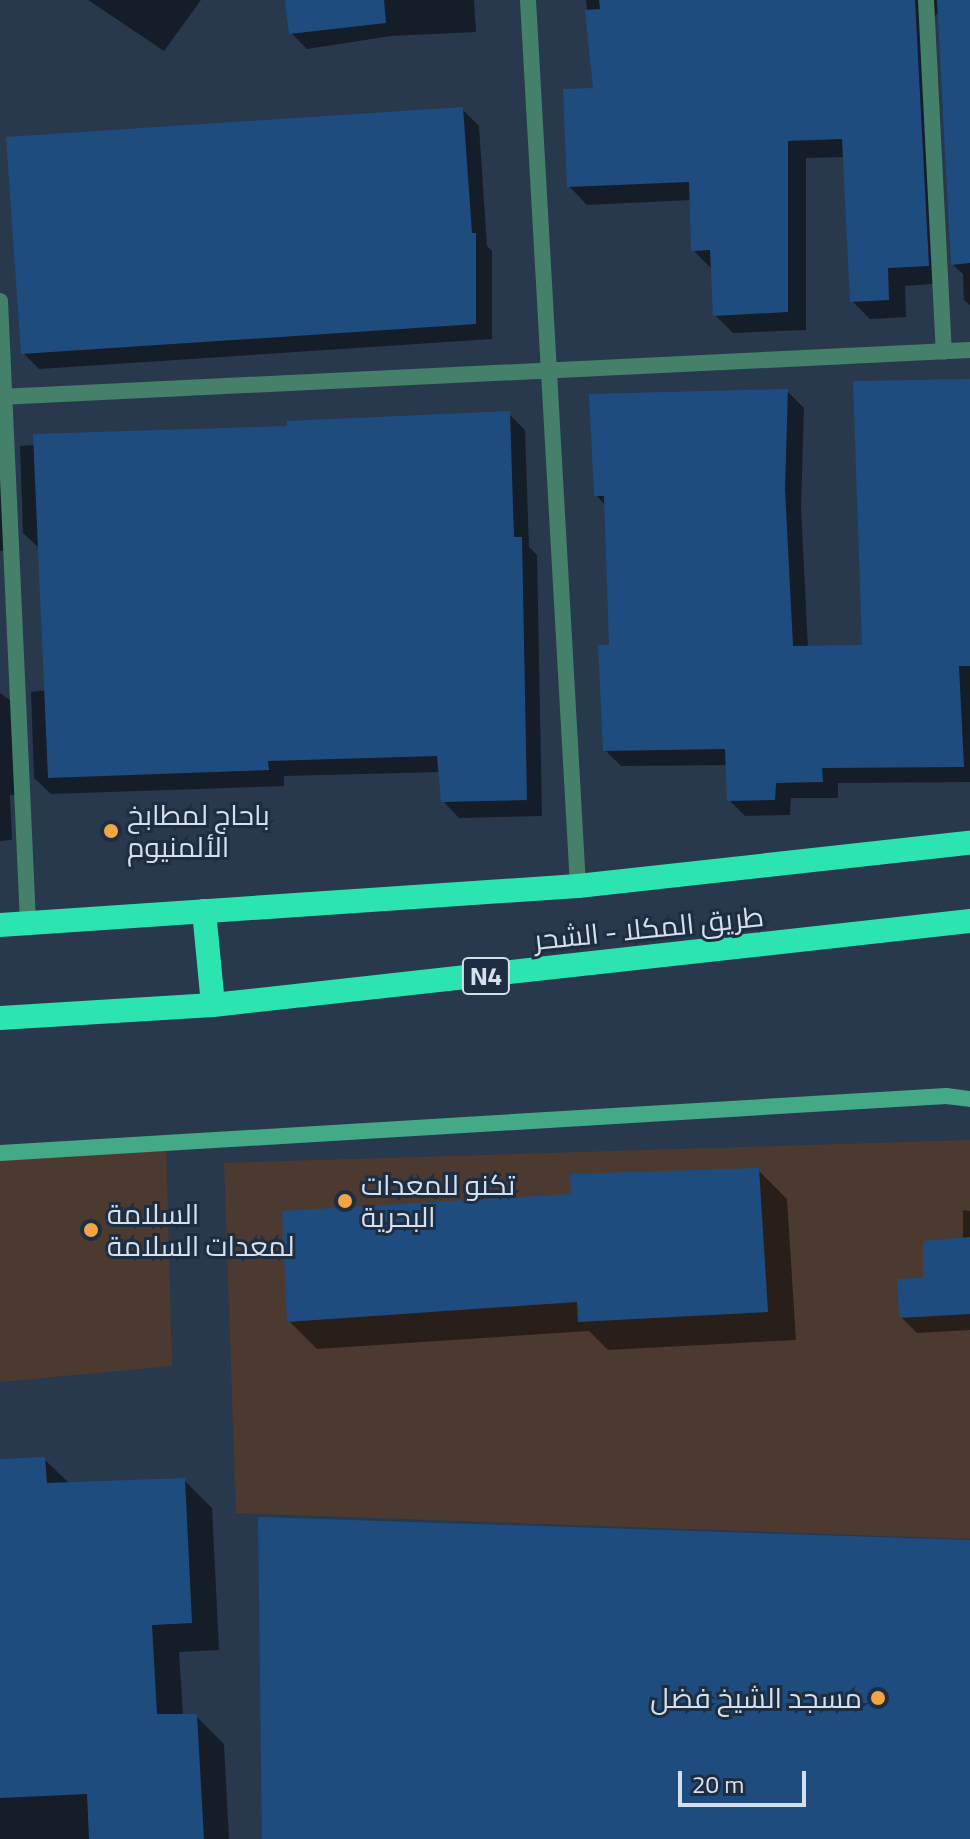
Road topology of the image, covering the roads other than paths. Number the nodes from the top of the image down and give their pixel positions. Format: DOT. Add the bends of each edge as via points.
graph roads {
  1 [pos="528,0"];
  2 [pos="926,0"];
  3 [pos="0,301"];
  4 [pos="970,350"];
  5 [pos="944,352"];
  6 [pos="548,370"];
  7 [pos="2,397"];
  8 [pos="970,843"];
  9 [pos="578,886"];
  10 [pos="204,911"];
  11 [pos="970,921"];
  12 [pos="28,923"];
  13 [pos="0,925"];
  14 [pos="213,1005"];
  15 [pos="0,1018"];
  16 [pos="970,1099"];
  17 [pos="0,1153"];
  1 -- 6 [label="street"];
  2 -- 5 [label="street"];
  3 -- 7 [label="street"];
  4 -- 5 [label="street"];
  5 -- 6 [label="street"];
  6 -- 7 [label="street"];
  6 -- 9 [label="street"];
  7 -- 12 [label="street"];
  8 -- 9 [label="highway, طريق المكلا - الشحر"];
  9 -- 10 [label="highway, طريق المكلا - الشحر"];
  10 -- 12 [label="highway, طريق المكلا - الشحر"];
  10 -- 14 [label="highway"];
  11 -- 14 [label="highway, طريق المكلا - الشحر / N4"];
  12 -- 13 [label="highway, طريق المكلا - الشحر"];
  14 -- 15 [label="highway, طريق المكلا - الشحر / N4"];
  16 -- 17 [label="street" via="946,1096"];
}
